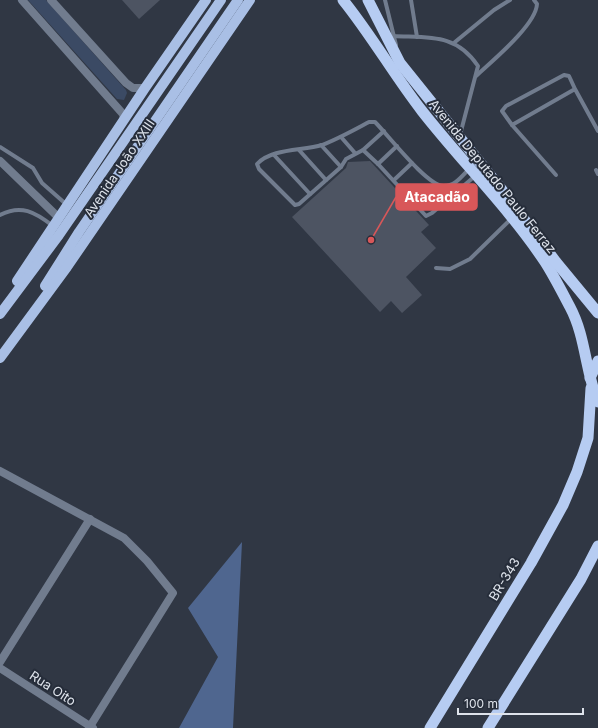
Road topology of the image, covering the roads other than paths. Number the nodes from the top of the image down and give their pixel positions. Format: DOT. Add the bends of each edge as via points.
graph roads {
  1 [pos="22,0"];
  2 [pos="51,0"];
  3 [pos="205,0"];
  4 [pos="221,0"];
  5 [pos="238,0"];
  6 [pos="250,0"];
  7 [pos="342,0"];
  8 [pos="368,0"];
  9 [pos="372,0"];
  10 [pos="385,0"];
  11 [pos="411,0"];
  12 [pos="510,0"];
  13 [pos="534,0"];
  14 [pos="375,14"];
  15 [pos="393,36"];
  16 [pos="417,37"];
  17 [pos="455,42"];
  18 [pos="400,63"];
  19 [pos="476,76"];
  20 [pos="145,88"];
  21 [pos="575,89"];
  22 [pos="124,120"];
  23 [pos="512,125"];
  24 [pos="384,131"];
  25 [pos="598,131"];
  26 [pos="341,137"];
  27 [pos="459,137"];
  28 [pos="321,145"];
  29 [pos="397,146"];
  30 [pos="0,147"];
  31 [pos="299,150"];
  32 [pos="363,150"];
  33 [pos="355,153"];
  34 [pos="274,155"];
  35 [pos="0,161"];
  36 [pos="412,163"];
  37 [pos="378,164"];
  38 [pos="341,166"];
  39 [pos="472,172"];
  40 [pos="556,175"];
  41 [pos="326,180"];
  42 [pos="394,180"];
  43 [pos="310,194"];
  44 [pos="68,205"];
  45 [pos="0,215"];
  46 [pos="512,219"];
  47 [pos="57,222"];
  48 [pos="436,268"];
  49 [pos="0,306"];
  50 [pos="598,313"];
  51 [pos="0,314"];
  52 [pos="6,349"];
  53 [pos="0,358"];
  54 [pos="598,361"];
  55 [pos="590,381"];
  56 [pos="598,402"];
  57 [pos="588,438"];
  58 [pos="0,471"];
  59 [pos="90,519"];
  60 [pos="598,546"];
  61 [pos="0,662"];
  62 [pos="0,668"];
  63 [pos="91,727"];
  64 [pos="430,728"];
  65 [pos="488,728"];
  1 -- 22 [label="street" via="123,114"];
  2 -- 20 [label="street" via="126,84 133,88"];
  3 -- 20 [label="main road, Avenida João XXIII"];
  4 -- 51 [label="main road, Avenida João XXIII" via="59,235"];
  5 -- 52 [label="main road, Avenida João XXIII" via="79,232"];
  6 -- 52 [label="main road, Avenida João XXIII" via="67,267"];
  7 -- 39 [label="highway, Avenida Deputado Paulo Ferraz" via="363,25 422,111"];
  8 -- 14 [label="highway, Avenida Deputado Paulo Ferraz"];
  9 -- 14 [label="highway"];
  10 -- 15 [label="lane, Avenida Deputado Paulo Ferraz"];
  11 -- 16 [label="lane"];
  12 -- 17 [label="lane"];
  13 -- 19 [label="lane" via="537,4 535,15 502,52"];
  14 -- 18 [label="highway, Avenida Deputado Paulo Ferraz"];
  15 -- 16 [label="lane"];
  15 -- 18 [label="lane, Avenida Deputado Paulo Ferraz"];
  16 -- 17 [label="lane"];
  17 -- 19 [label="lane" via="471,55 478,66"];
  18 -- 27 [label="highway, Avenida Deputado Paulo Ferraz"];
  19 -- 27 [label="lane"];
  20 -- 22 [label="main road, Avenida João XXIII"];
  21 -- 23 [label="lane"];
  21 -- 23 [label="lane" via="569,76 564,75 506,106 502,111"];
  21 -- 25 [label="lane"];
  22 -- 44 [label="main road, Avenida João XXIII"];
  23 -- 40 [label="lane"];
  24 -- 26 [label="lane" via="375,122 369,122"];
  24 -- 29 [label="lane"];
  24 -- 32 [label="lane"];
  26 -- 28 [label="lane"];
  26 -- 33 [label="lane"];
  27 -- 50 [label="highway, Avenida Deputado Paulo Ferraz"];
  28 -- 31 [label="lane"];
  28 -- 38 [label="lane"];
  29 -- 36 [label="lane"];
  29 -- 37 [label="lane"];
  30 -- 44 [label="lane" via="33,168 42,183"];
  31 -- 34 [label="lane"];
  31 -- 41 [label="lane"];
  32 -- 33 [label="lane"];
  32 -- 37 [label="lane"];
  33 -- 38 [label="lane"];
  34 -- 43 [label="lane"];
  34 -- 43 [label="lane" via="262,159 257,164 259,169 295,205"];
  35 -- 47 [label="street"];
  36 -- 39 [label="lane" via="438,186 453,184"];
  36 -- 42 [label="lane"];
  37 -- 42 [label="lane"];
  38 -- 41 [label="lane"];
  39 -- 42 [label="lane" via="428,216"];
  39 -- 46 [label="highway, Avenida Deputado Paulo Ferraz"];
  41 -- 43 [label="lane"];
  44 -- 47 [label="main road, Avenida João XXIII"];
  45 -- 47 [label="lane" via="17,208"];
  46 -- 48 [label="lane" via="470,259 450,269"];
  46 -- 55 [label="highway, Avenida Deputado Paulo Ferraz" via="546,263 571,308 587,356"];
  47 -- 49 [label="main road, Avenida João XXIII"];
  52 -- 53 [label="main road, Avenida João XXIII"];
  54 -- 55 [label="highway"];
  55 -- 56 [label="highway, Avenida Deputado Paulo Ferraz"];
  55 -- 57 [label="highway, Avenida Deputado Paulo Ferraz"];
  57 -- 64 [label="highway, BR-343" via="564,505"];
  58 -- 59 [label="street"];
  59 -- 61 [label="street"];
  59 -- 63 [label="street" via="133,546 173,593"];
  60 -- 65 [label="highway" via="581,579"];
  62 -- 63 [label="street, Rua Oito"];
}
